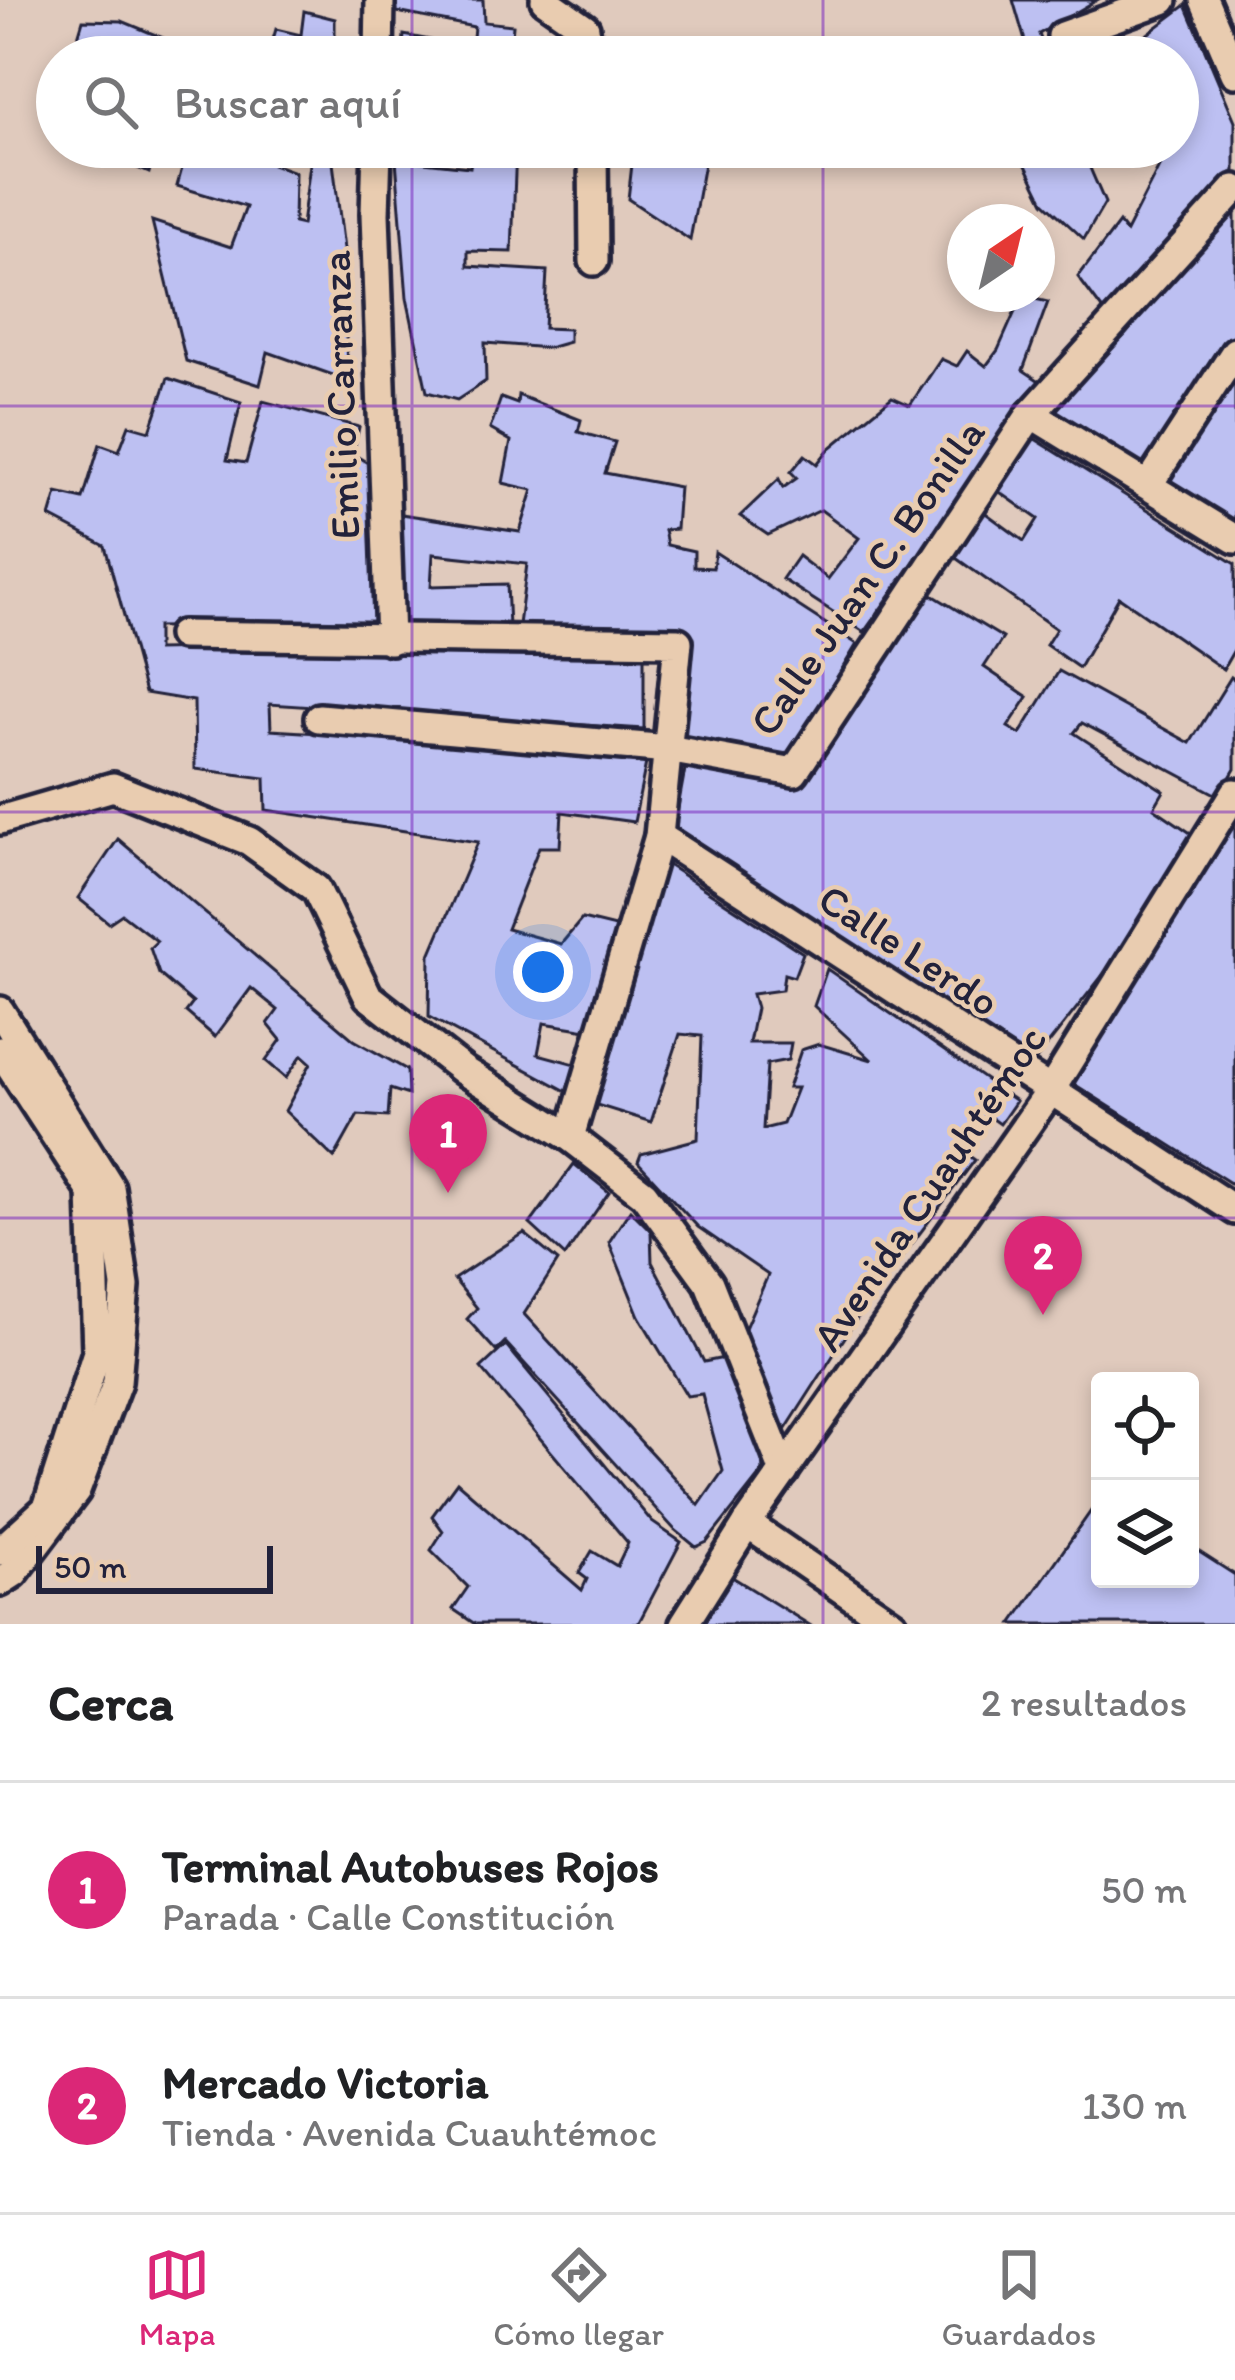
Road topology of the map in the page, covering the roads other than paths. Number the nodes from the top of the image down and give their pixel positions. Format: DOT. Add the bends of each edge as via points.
graph roads {
  1 [pos="380,0"];
  2 [pos="545,0"];
  3 [pos="1163,0"];
  4 [pos="1204,0"];
  5 [pos="379,36"];
  6 [pos="586,36"];
  7 [pos="1062,36"];
  8 [pos="1235,73"];
  9 [pos="376,168"];
  10 [pos="593,168"];
  11 [pos="1235,189"];
  12 [pos="594,262"];
  13 [pos="1235,352"];
  14 [pos="1030,414"];
  15 [pos="1149,484"];
  16 [pos="1235,539"];
  17 [pos="182,635"];
  18 [pos="390,640"];
  19 [pos="320,718"];
  20 [pos="668,749"];
  21 [pos="1235,793"];
  22 [pos="0,820"];
  23 [pos="659,836"];
  24 [pos="0,1011"];
  25 [pos="0,1051"];
  26 [pos="1049,1093"];
  27 [pos="570,1137"];
  28 [pos="1235,1210"];
  29 [pos="784,1472"];
  30 [pos="747,1524"];
  31 [pos="0,1551"];
  32 [pos="0,1582"];
  33 [pos="684,1624"];
  34 [pos="892,1624"];
  1 -- 5 [label="street"];
  2 -- 6 [label="street"];
  3 -- 7 [label="street"];
  4 -- 8 [label="street"];
  9 -- 18 [label="street, Emilio Carranza"];
  10 -- 12 [label="street"];
  11 -- 14 [label="street"];
  13 -- 15 [label="street"];
  14 -- 15 [label="street, Calle Juan C. Bonilla"];
  14 -- 20 [label="street, Calle Juan C. Bonilla" via="794,772"];
  15 -- 16 [label="street, Calle Juan C. Bonilla"];
  17 -- 18 [label="street"];
  18 -- 20 [label="street" via="678,642"];
  19 -- 20 [label="street"];
  20 -- 23 [label="street"];
  21 -- 26 [label="street, Avenida Cuauhtémoc"];
  22 -- 27 [label="street" via="112,787 250,841 316,889 368,996 464,1071"];
  23 -- 26 [label="street, Calle Lerdo"];
  23 -- 27 [label="street"];
  24 -- 32 [label="street" via="110,1187 125,1286 117,1382 76,1491"];
  25 -- 31 [label="street" via="92,1192 97,1352 47,1508"];
  26 -- 28 [label="street, Calle Lerdo"];
  26 -- 29 [label="street, Avenida Cuauhtémoc"];
  27 -- 29 [label="street" via="644,1194 709,1283"];
  29 -- 30 [label="street, Avenida Cuauhtémoc"];
  30 -- 33 [label="street, Avenida Cuauhtémoc"];
  30 -- 34 [label="street"];
}
